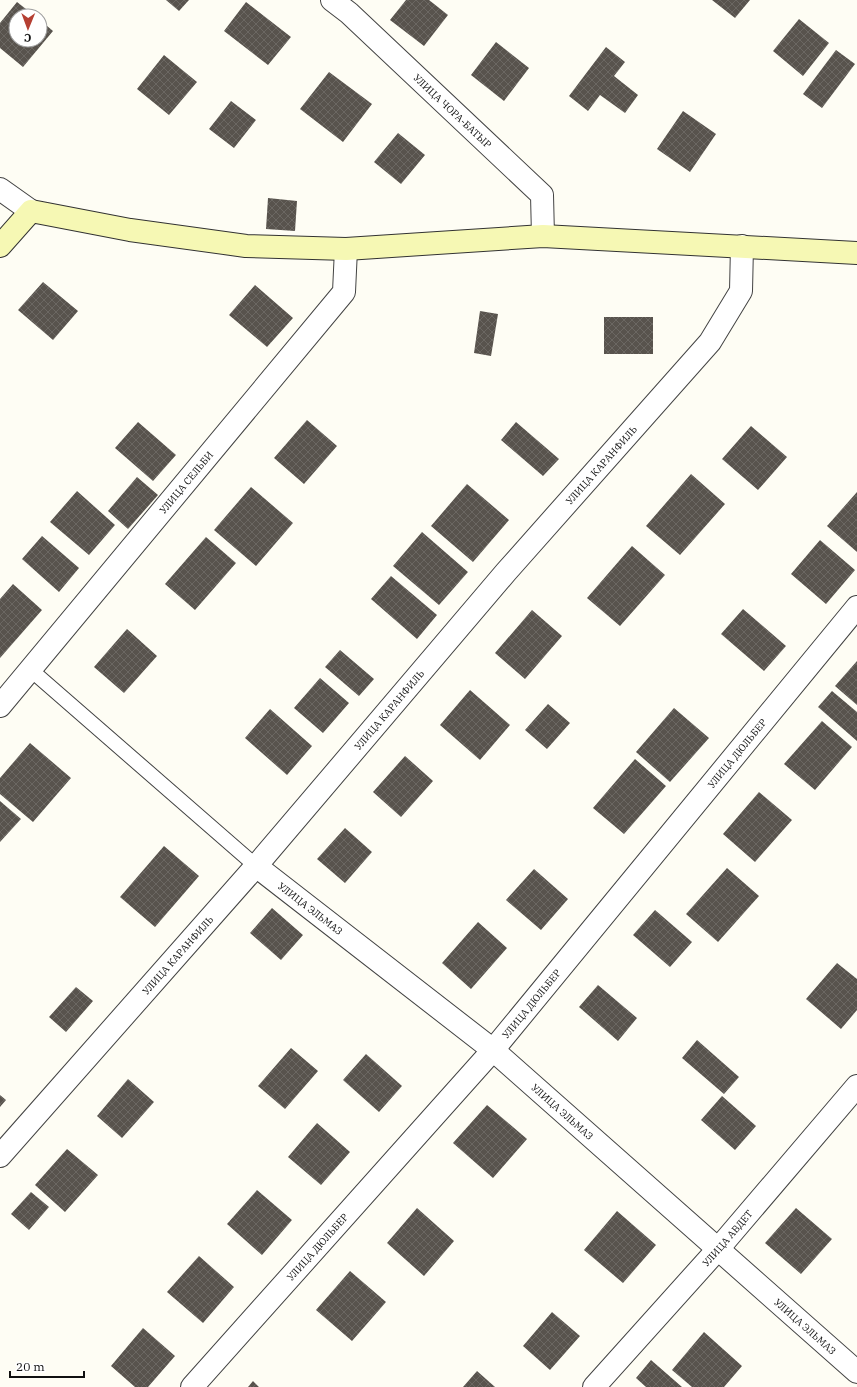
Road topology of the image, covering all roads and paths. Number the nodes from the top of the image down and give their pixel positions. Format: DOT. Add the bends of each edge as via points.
graph roads {
  1 [pos="332,0"];
  2 [pos="0,189"];
  3 [pos="31,211"];
  4 [pos="542,236"];
  5 [pos="0,246"];
  6 [pos="742,246"];
  7 [pos="346,249"];
  8 [pos="857,253"];
  9 [pos="857,607"];
  10 [pos="31,670"];
  11 [pos="0,706"];
  12 [pos="256,866"];
  13 [pos="493,1050"];
  14 [pos="857,1086"];
  15 [pos="0,1156"];
  16 [pos="718,1249"];
  17 [pos="857,1372"];
  18 [pos="192,1387"];
  19 [pos="594,1387"];
  1 -- 4 [label="street, УЛИЦА ЧОРА-БАТЫР" via="349,13 542,195"];
  2 -- 3 [label="street"];
  3 -- 5 [label="street"];
  3 -- 7 [label="street" via="130,230 246,246"];
  4 -- 6 [label="street"];
  4 -- 7 [label="street"];
  6 -- 8 [label="street"];
  6 -- 12 [label="street, УЛИЦА КАРАНФИЛЬ" via="741,292 710,342 506,572"];
  7 -- 10 [label="street, УЛИЦА СЕЛЬБИ" via="344,292"];
  9 -- 13 [label="street, УЛИЦА ДЮЛЬБЕР"];
  10 -- 11 [label="street, УЛИЦА СЕЛЬБИ"];
  10 -- 12 [label="lane"];
  12 -- 13 [label="street, УЛИЦА ЭЛЬМАЗ"];
  12 -- 15 [label="street, УЛИЦА КАРАНФИЛЬ"];
  13 -- 16 [label="street, УЛИЦА ЭЛЬМАЗ"];
  13 -- 18 [label="street, УЛИЦА ДЮЛЬБЕР"];
  14 -- 16 [label="street, УЛИЦА АВДЕТ"];
  16 -- 17 [label="street, УЛИЦА ЭЛЬМАЗ"];
  16 -- 19 [label="street, УЛИЦА АВДЕТ"];
}
